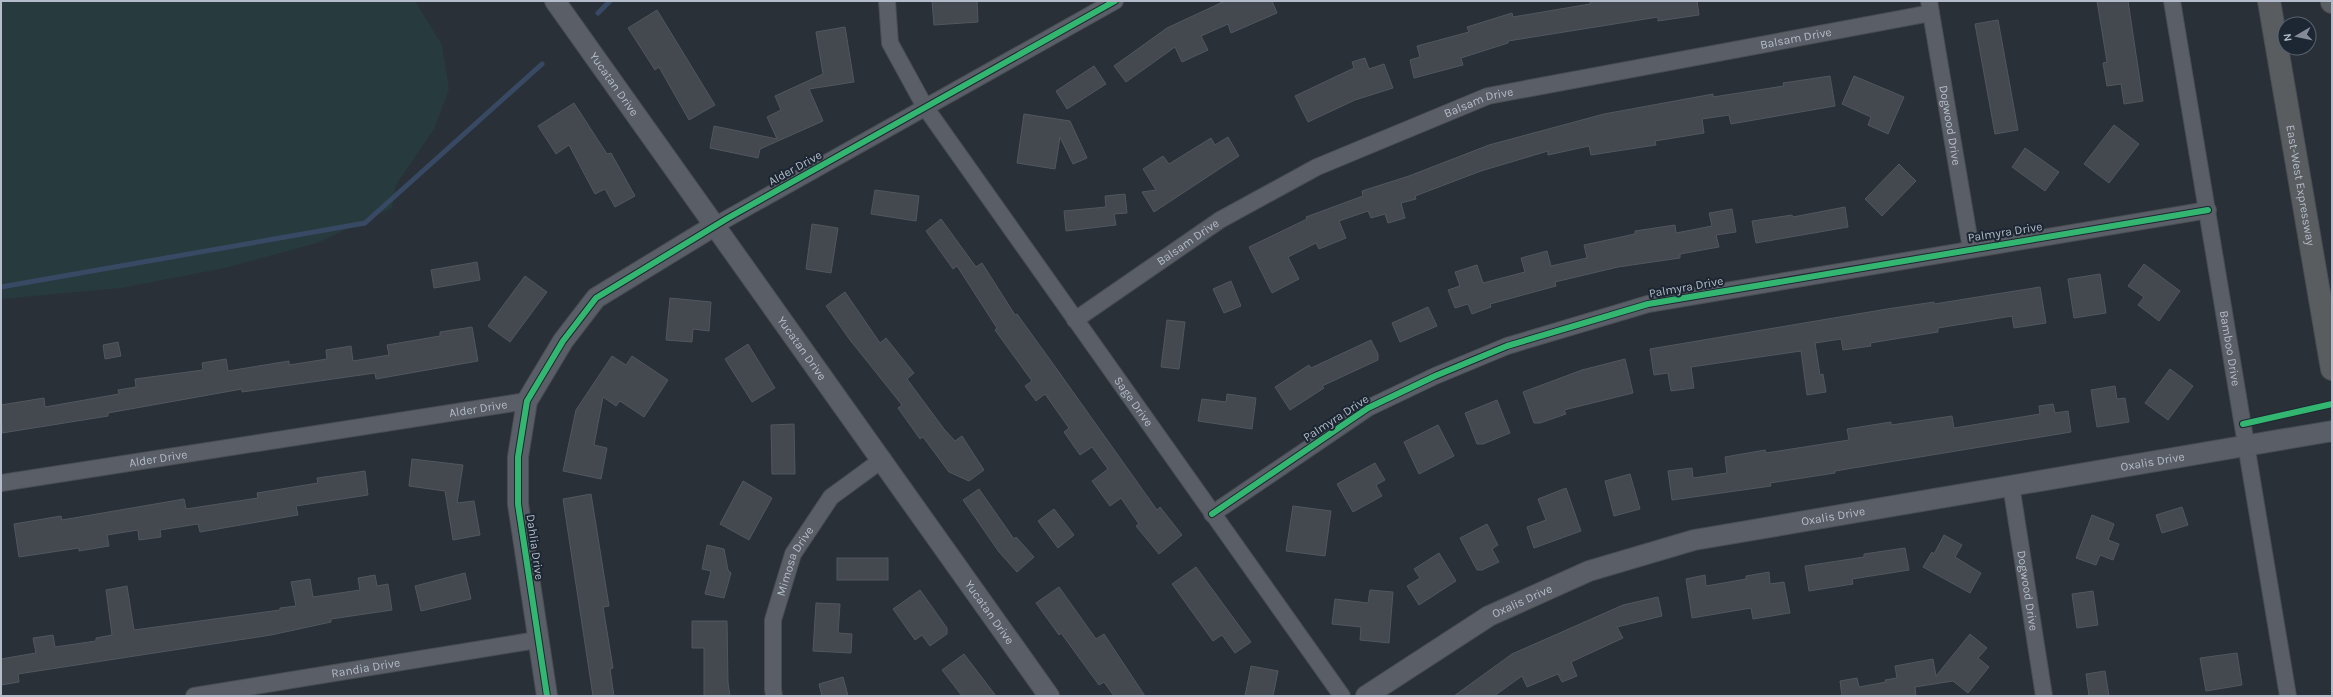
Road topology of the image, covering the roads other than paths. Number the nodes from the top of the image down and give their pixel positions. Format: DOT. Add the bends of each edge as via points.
graph roads {
  1 [pos="555,1"];
  2 [pos="887,1"];
  3 [pos="1115,1"];
  4 [pos="2172,1"];
  5 [pos="2269,1"];
  6 [pos="1930,7"];
  7 [pos="925,107"];
  8 [pos="2208,210"];
  9 [pos="714,226"];
  10 [pos="1971,249"];
  11 [pos="1075,320"];
  12 [pos="2332,369"];
  13 [pos="527,401"];
  14 [pos="2332,431"];
  15 [pos="2247,446"];
  16 [pos="883,459"];
  17 [pos="1,483"];
  18 [pos="2011,486"];
  19 [pos="1212,514"];
  20 [pos="537,640"];
  21 [pos="194,696"];
  22 [pos="547,696"];
  23 [pos="774,696"];
  24 [pos="1049,696"];
  25 [pos="1342,696"];
  26 [pos="1366,696"];
  27 [pos="2044,696"];
  28 [pos="2288,696"];
  1 -- 9 [label="street, Yucatan Drive"];
  2 -- 7 [label="street, Sage Drive" via="890,43"];
  3 -- 7 [label="street, Alder Drive"];
  4 -- 8 [label="street, Bamboo Drive"];
  5 -- 12 [label="highway, East-West Expressway"];
  6 -- 10 [label="street, Dogwood Drive"];
  6 -- 11 [label="street, Balsam Drive" via="1488,96 1317,167 1220,220"];
  7 -- 9 [label="street, Alder Drive"];
  7 -- 11 [label="street, Sage Drive"];
  8 -- 10 [label="street, Palmyra Drive"];
  8 -- 15 [label="street, Bamboo Drive"];
  9 -- 13 [label="street, Alder Drive" via="596,298 563,341"];
  9 -- 16 [label="street, Yucatan Drive"];
  10 -- 19 [label="street, Palmyra Drive" via="1648,304 1507,346 1368,408"];
  11 -- 19 [label="street, Sage Drive"];
  13 -- 17 [label="street, Alder Drive"];
  13 -- 20 [label="street, Dahlia Drive" via="518,457 518,504"];
  14 -- 15 [label="street, Oxalis Drive"];
  15 -- 18 [label="street, Oxalis Drive"];
  15 -- 28 [label="street, Bamboo Drive"];
  16 -- 23 [label="street, Mimosa Drive" via="831,497 794,554 773,620"];
  16 -- 24 [label="street, Yucatan Drive"];
  18 -- 26 [label="street, Oxalis Drive" via="1694,540 1589,571 1489,616"];
  18 -- 27 [label="street, Dogwood Drive"];
  19 -- 25 [label="street, Sage Drive"];
  20 -- 21 [label="street, Randia Drive"];
  20 -- 22 [label="street, Dahlia Drive"];
}
